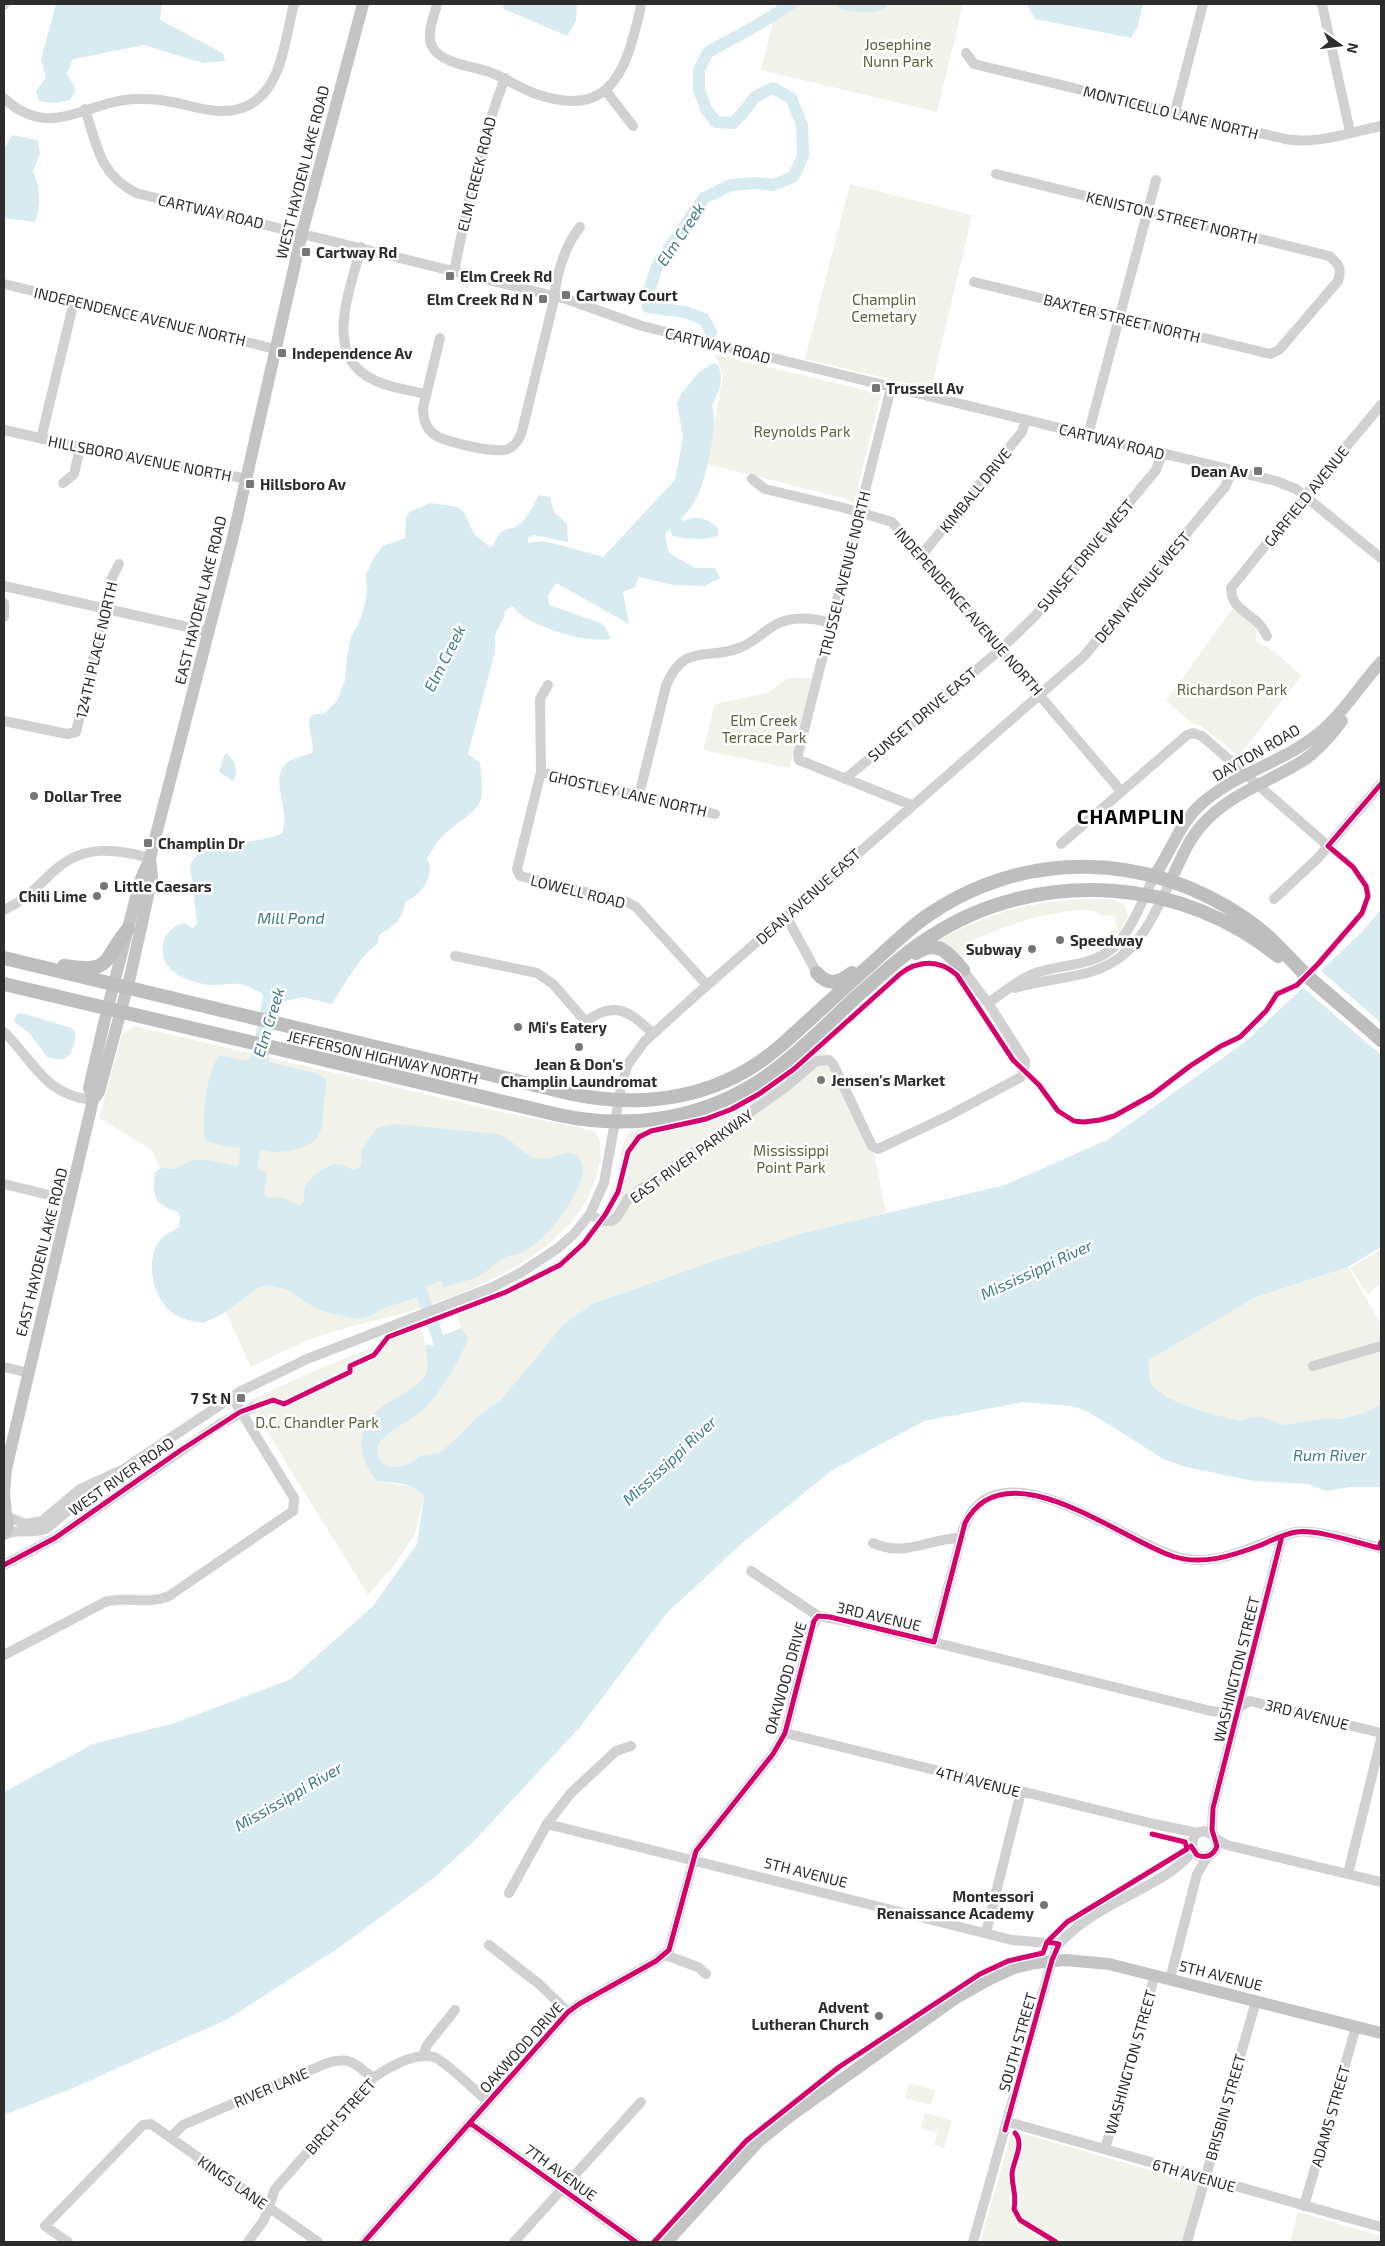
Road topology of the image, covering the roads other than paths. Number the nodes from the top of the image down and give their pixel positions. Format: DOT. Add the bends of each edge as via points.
graph roads {
  1 [pos="294,4"];
  2 [pos="363,4"];
  3 [pos="437,4"];
  4 [pos="641,4"];
  5 [pos="1203,4"];
  6 [pos="1322,4"];
  7 [pos="966,53"];
  8 [pos="505,78"];
  9 [pos="606,91"];
  10 [pos="4,98"];
  11 [pos="84,109"];
  12 [pos="1174,112"];
  13 [pos="633,126"];
  14 [pos="1381,126"];
  15 [pos="1350,132"];
  16 [pos="996,174"];
  17 [pos="1156,180"];
  18 [pos="1148,211"];
  19 [pos="580,228"];
  20 [pos="302,232"];
  21 [pos="361,247"];
  22 [pos="454,272"];
  23 [pos="974,282"];
  24 [pos="4,284"];
  25 [pos="554,296"];
  26 [pos="74,301"];
  27 [pos="1119,318"];
  28 [pos="440,338"];
  29 [pos="275,349"];
  30 [pos="1270,354"];
  31 [pos="892,388"];
  32 [pos="426,394"];
  33 [pos="1381,405"];
  34 [pos="1026,420"];
  35 [pos="4,430"];
  36 [pos="1088,436"];
  37 [pos="41,439"];
  38 [pos="80,448"];
  39 [pos="1162,453"];
  40 [pos="1232,470"];
  41 [pos="246,479"];
  42 [pos="752,479"];
  43 [pos="63,483"];
  44 [pos="1306,497"];
  45 [pos="860,512"];
  46 [pos="920,557"];
  47 [pos="1381,558"];
  48 [pos="119,564"];
  49 [pos="4,586"];
  50 [pos="4,603"];
  51 [pos="105,608"];
  52 [pos="4,616"];
  53 [pos="832,622"];
  54 [pos="210,632"];
  55 [pos="1266,636"];
  56 [pos="679,650"];
  57 [pos="1000,650"];
  58 [pos="686,659"];
  59 [pos="1381,662"];
  60 [pos="1381,672"];
  61 [pos="548,686"];
  62 [pos="1041,695"];
  63 [pos="4,721"];
  64 [pos="541,772"];
  65 [pos="1247,775"];
  66 [pos="845,779"];
  67 [pos="1381,784"];
  68 [pos="1259,785"];
  69 [pos="1121,791"];
  70 [pos="639,795"];
  71 [pos="911,805"];
  72 [pos="715,814"];
  73 [pos="1061,844"];
  74 [pos="1328,846"];
  75 [pos="150,858"];
  76 [pos="1155,875"];
  77 [pos="1171,880"];
  78 [pos="1145,894"];
  79 [pos="1162,898"];
  80 [pos="1274,899"];
  81 [pos="4,910"];
  82 [pos="786,916"];
  83 [pos="912,927"];
  84 [pos="128,929"];
  85 [pos="455,956"];
  86 [pos="4,958"];
  87 [pos="963,970"];
  88 [pos="1304,972"];
  89 [pos="817,973"];
  90 [pos="4,984"];
  91 [pos="707,985"];
  92 [pos="1008,991"];
  93 [pos="858,996"];
  94 [pos="117,999"];
  95 [pos="988,1003"];
  96 [pos="4,1032"];
  97 [pos="653,1034"];
  98 [pos="1381,1040"];
  99 [pos="93,1100"];
  100 [pos="619,1101"];
  101 [pos="615,1123"];
  102 [pos="4,1184"];
  103 [pos="70,1200"];
  104 [pos="590,1214"];
  105 [pos="1381,1346"];
  106 [pos="4,1366"];
  107 [pos="1313,1366"];
  108 [pos="29,1373"];
  109 [pos="232,1397"];
  110 [pos="253,1407"];
  111 [pos="240,1412"];
  112 [pos="5,1471"];
  113 [pos="108,1477"];
  114 [pos="5,1514"];
  115 [pos="4,1534"];
  116 [pos="1282,1536"];
  117 [pos="961,1538"];
  118 [pos="874,1543"];
  119 [pos="1381,1548"];
  120 [pos="4,1565"];
  121 [pos="751,1571"];
  122 [pos="818,1616"];
  123 [pos="934,1642"];
  124 [pos="4,1655"];
  125 [pos="1239,1706"];
  126 [pos="785,1733"];
  127 [pos="1381,1733"];
  128 [pos="1381,1739"];
  129 [pos="631,1746"];
  130 [pos="1021,1792"];
  131 [pos="1214,1808"];
  132 [pos="547,1824"];
  133 [pos="1171,1828"];
  134 [pos="1199,1832"];
  135 [pos="1215,1838"];
  136 [pos="1191,1844"];
  137 [pos="1238,1848"];
  138 [pos="1207,1856"];
  139 [pos="693,1860"];
  140 [pos="1173,1870"];
  141 [pos="1348,1874"];
  142 [pos="1381,1882"];
  143 [pos="509,1893"];
  144 [pos="986,1933"];
  145 [pos="1059,1944"];
  146 [pos="489,1945"];
  147 [pos="665,1955"];
  148 [pos="1052,1960"];
  149 [pos="706,1974"];
  150 [pos="1155,1975"];
  151 [pos="1170,1979"];
  152 [pos="1256,2000"];
  153 [pos="455,2010"];
  154 [pos="568,2012"];
  155 [pos="1356,2026"];
  156 [pos="1381,2033"];
  157 [pos="423,2056"];
  158 [pos="372,2078"];
  159 [pos="488,2102"];
  160 [pos="641,2102"];
  161 [pos="1008,2122"];
  162 [pos="470,2123"];
  163 [pos="170,2137"];
  164 [pos="1105,2149"];
  165 [pos="1205,2178"];
  166 [pos="562,2189"];
  167 [pos="267,2206"];
  168 [pos="1304,2206"];
  169 [pos="1381,2227"];
  170 [pos="68,2242"];
  171 [pos="248,2242"];
  172 [pos="318,2242"];
  173 [pos="364,2242"];
  174 [pos="514,2242"];
  175 [pos="636,2242"];
  176 [pos="667,2242"];
  177 [pos="973,2242"];
  178 [pos="1187,2242"];
  1 -- 11 [label="street" via="276,76 265,93 249,105 229,112 160,100 134,99 111,101"];
  2 -- 20 [label="main road, WEST HAYDEN LAKE ROAD"];
  3 -- 8 [label="street" via="430,28 430,42 439,56"];
  4 -- 9 [label="street" via="625,62"];
  5 -- 12 [label="street"];
  6 -- 15 [label="street"];
  7 -- 12 [label="street, MONTICELLO LANE NORTH" via="974,64"];
  8 -- 9 [label="street" via="534,94 554,100 591,99"];
  8 -- 22 [label="street, ELM CREEK ROAD" via="493,108 469,196"];
  9 -- 13 [label="street"];
  10 -- 11 [label="street" via="17,109 36,117 56,118"];
  11 -- 20 [label="street, CARTWAY ROAD" via="100,158 125,188"];
  12 -- 15 [label="street, MONTICELLO LANE NORTH" via="1300,142"];
  14 -- 15 [label="street, MONTICELLO LANE NORTH"];
  16 -- 18 [label="street, KENISTON STREET NORTH"];
  17 -- 18 [label="street"];
  18 -- 27 [label="street"];
  18 -- 30 [label="street, KENISTON STREET NORTH" via="1329,256 1338,263 1341,272 1338,281 1278,350"];
  19 -- 25 [label="street" via="566,249"];
  20 -- 21 [label="street, CARTWAY ROAD"];
  20 -- 29 [label="main road, WEST HAYDEN LAKE ROAD"];
  21 -- 22 [label="street, CARTWAY ROAD"];
  21 -- 32 [label="street" via="344,317 343,342 347,354 362,374"];
  22 -- 25 [label="street, CARTWAY ROAD"];
  23 -- 27 [label="street, BAXTER STREET NORTH"];
  24 -- 26 [label="street, INDEPENDENCE AVENUE NORTH"];
  25 -- 31 [label="street, CARTWAY ROAD" via="642,326"];
  25 -- 32 [label="street" via="522,431 516,443 497,451 435,435 423,416"];
  26 -- 29 [label="street, INDEPENDENCE AVENUE NORTH"];
  26 -- 37 [label="street"];
  27 -- 30 [label="street, BAXTER STREET NORTH"];
  27 -- 36 [label="street"];
  28 -- 32 [label="street"];
  29 -- 41 [label="main road, EAST HAYDEN LAKE ROAD"];
  31 -- 34 [label="street, CARTWAY ROAD"];
  31 -- 45 [label="street, TRUSSEL AVENUE NORTH"];
  33 -- 44 [label="street, GARFIELD AVENUE"];
  34 -- 36 [label="street, CARTWAY ROAD"];
  34 -- 46 [label="street, KIMBALL DRIVE" via="1022,432"];
  35 -- 37 [label="street, HILLSBORO AVENUE NORTH"];
  36 -- 39 [label="street, CARTWAY ROAD"];
  37 -- 38 [label="street, HILLSBORO AVENUE NORTH"];
  38 -- 41 [label="street, HILLSBORO AVENUE NORTH"];
  38 -- 43 [label="street" via="74,474"];
  39 -- 40 [label="street, CARTWAY ROAD"];
  39 -- 57 [label="street, SUNSET DRIVE WEST" via="1156,470 1045,604"];
  40 -- 44 [label="street, CARTWAY ROAD" via="1286,484"];
  40 -- 62 [label="street, DEAN AVENUE WEST" via="1225,486 1100,639"];
  41 -- 54 [label="main road, EAST HAYDEN LAKE ROAD"];
  42 -- 45 [label="street, INDEPENDENCE AVENUE NORTH" via="765,489"];
  44 -- 47 [label="street, CARTWAY ROAD"];
  44 -- 55 [label="street, GARFIELD AVENUE" via="1231,588 1236,606 1260,625"];
  45 -- 46 [label="street, INDEPENDENCE AVENUE NORTH" via="892,522"];
  45 -- 53 [label="street, TRUSSEL AVENUE NORTH"];
  46 -- 57 [label="street, INDEPENDENCE AVENUE NORTH"];
  48 -- 51 [label="street, 124TH PLACE NORTH"];
  49 -- 51 [label="street"];
  50 -- 52 [label="street"];
  51 -- 54 [label="street"];
  51 -- 63 [label="street, 124TH PLACE NORTH" via="78,728 72,734"];
  53 -- 58 [label="street" via="792,618 739,648"];
  53 -- 66 [label="street, TRUSSEL AVENUE NORTH" via="798,754 799,760"];
  54 -- 75 [label="main road, EAST HAYDEN LAKE ROAD"];
  56 -- 58 [label="street"];
  57 -- 62 [label="street, INDEPENDENCE AVENUE NORTH"];
  57 -- 66 [label="street, SUNSET DRIVE EAST"];
  58 -- 70 [label="street" via="670,676 666,686"];
  59 -- 65 [label="main road, DAYTON ROAD" via="1319,733 1294,751"];
  60 -- 68 [label="main road, DAYTON ROAD" via="1315,751"];
  61 -- 64 [label="street, LOWELL ROAD" via="540,699"];
  62 -- 69 [label="street, INDEPENDENCE AVENUE NORTH"];
  62 -- 71 [label="street, DEAN AVENUE EAST"];
  64 -- 70 [label="street, GHOSTLEY LANE NORTH"];
  64 -- 91 [label="street, LOWELL ROAD" via="517,869 520,876 636,906"];
  65 -- 68 [label="street"];
  65 -- 69 [label="street" via="1202,736 1193,733"];
  65 -- 76 [label="main road, DAYTON ROAD" via="1193,813"];
  66 -- 71 [label="street"];
  67 -- 74 [label="street"];
  68 -- 74 [label="street"];
  68 -- 77 [label="main road, DAYTON ROAD" via="1225,804 1201,826"];
  69 -- 73 [label="street"];
  70 -- 72 [label="street, GHOSTLEY LANE NORTH"];
  71 -- 82 [label="street, DEAN AVENUE EAST"];
  74 -- 80 [label="street"];
  75 -- 81 [label="street" via="118,850 86,853 57,868 32,894"];
  75 -- 84 [label="main road, EAST HAYDEN LAKE ROAD" via="140,881"];
  75 -- 94 [label="main road, EAST HAYDEN LAKE ROAD" via="152,877"];
  76 -- 77 [label="highway"];
  76 -- 78 [label="street"];
  76 -- 83 [label="highway" via="1091,866 1052,868 1023,874 960,896"];
  77 -- 79 [label="street"];
  77 -- 88 [label="highway" via="1204,894 1249,920"];
  78 -- 79 [label="highway"];
  78 -- 92 [label="street" via="1126,934 1112,949 1087,962 1032,974"];
  78 -- 93 [label="highway" via="1105,890 1063,891 1023,897 987,908 929,937"];
  79 -- 88 [label="highway" via="1237,928"];
  79 -- 92 [label="street" via="1138,942 1113,961 1087,973 1039,981"];
  82 -- 89 [label="street"];
  82 -- 91 [label="street, DEAN AVENUE EAST"];
  83 -- 89 [label="highway" via="893,936 846,979 829,982"];
  83 -- 100 [label="highway, JEFFERSON HIGHWAY NORTH" via="778,1048 744,1072 686,1095 652,1101"];
  84 -- 86 [label="highway" via="109,959 90,969"];
  84 -- 94 [label="main road, EAST HAYDEN LAKE ROAD"];
  85 -- 97 [label="street" via="537,973 553,984 586,1022 603,1011 623,1011 636,1017"];
  86 -- 94 [label="highway, JEFFERSON HIGHWAY NORTH"];
  87 -- 93 [label="highway" via="945,950 933,946 908,959 874,989"];
  87 -- 95 [label="street"];
  88 -- 98 [label="highway"];
  90 -- 94 [label="highway, JEFFERSON HIGHWAY NORTH"];
  91 -- 97 [label="street, DEAN AVENUE EAST"];
  92 -- 95 [label="street"];
  93 -- 101 [label="highway, JEFFERSON HIGHWAY NORTH" via="785,1062 743,1091 699,1110 672,1117"];
  94 -- 99 [label="main road, EAST HAYDEN LAKE ROAD" via="89,1088"];
  94 -- 100 [label="highway, JEFFERSON HIGHWAY NORTH" via="257,1020 563,1092"];
  94 -- 101 [label="highway, JEFFERSON HIGHWAY NORTH" via="251,1043 560,1116"];
  95 -- 104 [label="street, EAST RIVER PARKWAY" via="1021,1055 1025,1069 1021,1076 948,1116 878,1149 872,1146 833,1064 828,1060 816,1061 786,1088 634,1194 616,1218 607,1222"];
  96 -- 99 [label="street" via="47,1082 72,1097"];
  97 -- 100 [label="street, DEAN AVENUE EAST" via="628,1064"];
  99 -- 103 [label="main road, EAST HAYDEN LAKE ROAD"];
  100 -- 101 [label="street, DEAN AVENUE EAST"];
  101 -- 104 [label="street, WEST RIVER ROAD" via="608,1171"];
  102 -- 103 [label="street"];
  103 -- 108 [label="main road, EAST HAYDEN LAKE ROAD"];
  104 -- 109 [label="street, WEST RIVER ROAD" via="574,1234 545,1258 499,1284 307,1359"];
  105 -- 107 [label="street"];
  106 -- 108 [label="street"];
  108 -- 112 [label="main road, EAST HAYDEN LAKE ROAD"];
  109 -- 111 [label="street"];
  109 -- 113 [label="street, WEST RIVER ROAD" via="139,1460"];
  110 -- 111 [label="street, WEST RIVER ROAD"];
  111 -- 120 [label="street, WEST RIVER ROAD" via="55,1538"];
  111 -- 124 [label="street" via="294,1498 293,1511 169,1596 152,1601 120,1599 105,1602"];
  112 -- 114 [label="main road, EAST HAYDEN LAKE ROAD"];
  113 -- 114 [label="street, WEST RIVER ROAD" via="80,1489 37,1523 25,1524"];
  113 -- 115 [label="street, WEST RIVER ROAD" via="51,1526 36,1532"];
  114 -- 115 [label="main road, EAST HAYDEN LAKE ROAD" via="8,1525"];
  116 -- 117 [label="street" via="1219,1559 1188,1559 1162,1552 1051,1499 1011,1493 992,1496 979,1504 969,1516"];
  116 -- 119 [label="street" via="1294,1532 1310,1533"];
  116 -- 125 [label="street, WASHINGTON STREET"];
  117 -- 118 [label="street" via="893,1550"];
  117 -- 123 [label="street"];
  121 -- 122 [label="street, 3RD AVENUE"];
  122 -- 123 [label="street, 3RD AVENUE"];
  122 -- 126 [label="street, OAKWOOD DRIVE" via="812,1627"];
  123 -- 125 [label="street, 3RD AVENUE" via="1211,1712 1228,1713"];
  125 -- 127 [label="street, 3RD AVENUE" via="1253,1701"];
  125 -- 131 [label="street, WASHINGTON STREET"];
  126 -- 130 [label="street, 4TH AVENUE"];
  126 -- 139 [label="street, OAKWOOD DRIVE" via="773,1754 702,1841"];
  128 -- 141 [label="street"];
  129 -- 132 [label="street" via="616,1751 572,1792"];
  130 -- 133 [label="street, 4TH AVENUE"];
  130 -- 144 [label="street"];
  131 -- 134 [label="street, WASHINGTON STREET"];
  131 -- 135 [label="street, WASHINGTON STREET" via="1212,1824"];
  132 -- 139 [label="street, 5TH AVENUE"];
  132 -- 143 [label="street"];
  133 -- 134 [label="street, 4TH AVENUE"];
  133 -- 136 [label="street, 4TH AVENUE"];
  134 -- 135 [label="street" via="1209,1832"];
  134 -- 136 [label="street"];
  135 -- 137 [label="street" via="1220,1843"];
  135 -- 138 [label="street" via="1217,1846"];
  136 -- 138 [label="street" via="1194,1852"];
  136 -- 140 [label="street" via="1187,1858"];
  137 -- 138 [label="street"];
  137 -- 141 [label="street"];
  138 -- 140 [label="street"];
  138 -- 151 [label="street, WASHINGTON STREET" via="1197,1874"];
  139 -- 144 [label="street, 5TH AVENUE"];
  139 -- 147 [label="street, OAKWOOD DRIVE" via="672,1944"];
  140 -- 145 [label="street" via="1085,1923"];
  141 -- 142 [label="street"];
  144 -- 145 [label="street, 5TH AVENUE" via="1022,1941"];
  145 -- 148 [label="street, SOUTH STREET"];
  146 -- 154 [label="street, OAKWOOD DRIVE" via="539,1984"];
  147 -- 149 [label="street" via="698,1967"];
  147 -- 154 [label="street, OAKWOOD DRIVE"];
  148 -- 150 [label="main road, 5TH AVENUE" via="1095,1961"];
  148 -- 161 [label="street, SOUTH STREET"];
  148 -- 176 [label="main road, 5TH AVENUE" via="1014,1968 958,1997 793,2114 760,2141"];
  150 -- 151 [label="main road, 5TH AVENUE"];
  150 -- 164 [label="street, WASHINGTON STREET"];
  151 -- 152 [label="main road, 5TH AVENUE"];
  152 -- 155 [label="main road, 5TH AVENUE"];
  152 -- 165 [label="street, BRISBIN STREET"];
  153 -- 157 [label="street" via="427,2045"];
  154 -- 159 [label="street, OAKWOOD DRIVE"];
  155 -- 156 [label="main road, 5TH AVENUE"];
  155 -- 168 [label="street, ADAMS STREET"];
  157 -- 158 [label="street, BIRCH STREET" via="386,2068"];
  157 -- 159 [label="street" via="436,2058"];
  158 -- 163 [label="street, RIVER LANE" via="342,2058 183,2125"];
  158 -- 167 [label="street, BIRCH STREET" via="275,2189"];
  159 -- 162 [label="street, OAKWOOD DRIVE"];
  160 -- 166 [label="street"];
  161 -- 164 [label="street, 6TH AVENUE"];
  161 -- 177 [label="street, SOUTH STREET"];
  162 -- 166 [label="street, 7TH AVENUE"];
  162 -- 173 [label="street, OAKWOOD DRIVE"];
  163 -- 167 [label="street, KINGS LANE"];
  163 -- 170 [label="street, KINGS LANE" via="151,2124 143,2125 45,2226"];
  164 -- 165 [label="street, 6TH AVENUE"];
  165 -- 168 [label="street, 6TH AVENUE"];
  165 -- 178 [label="street, BRISBIN STREET"];
  166 -- 174 [label="street"];
  166 -- 175 [label="street, 7TH AVENUE"];
  167 -- 171 [label="street, BIRCH STREET" via="264,2220"];
  167 -- 172 [label="street, KINGS LANE"];
  168 -- 169 [label="street, 6TH AVENUE"];
}
